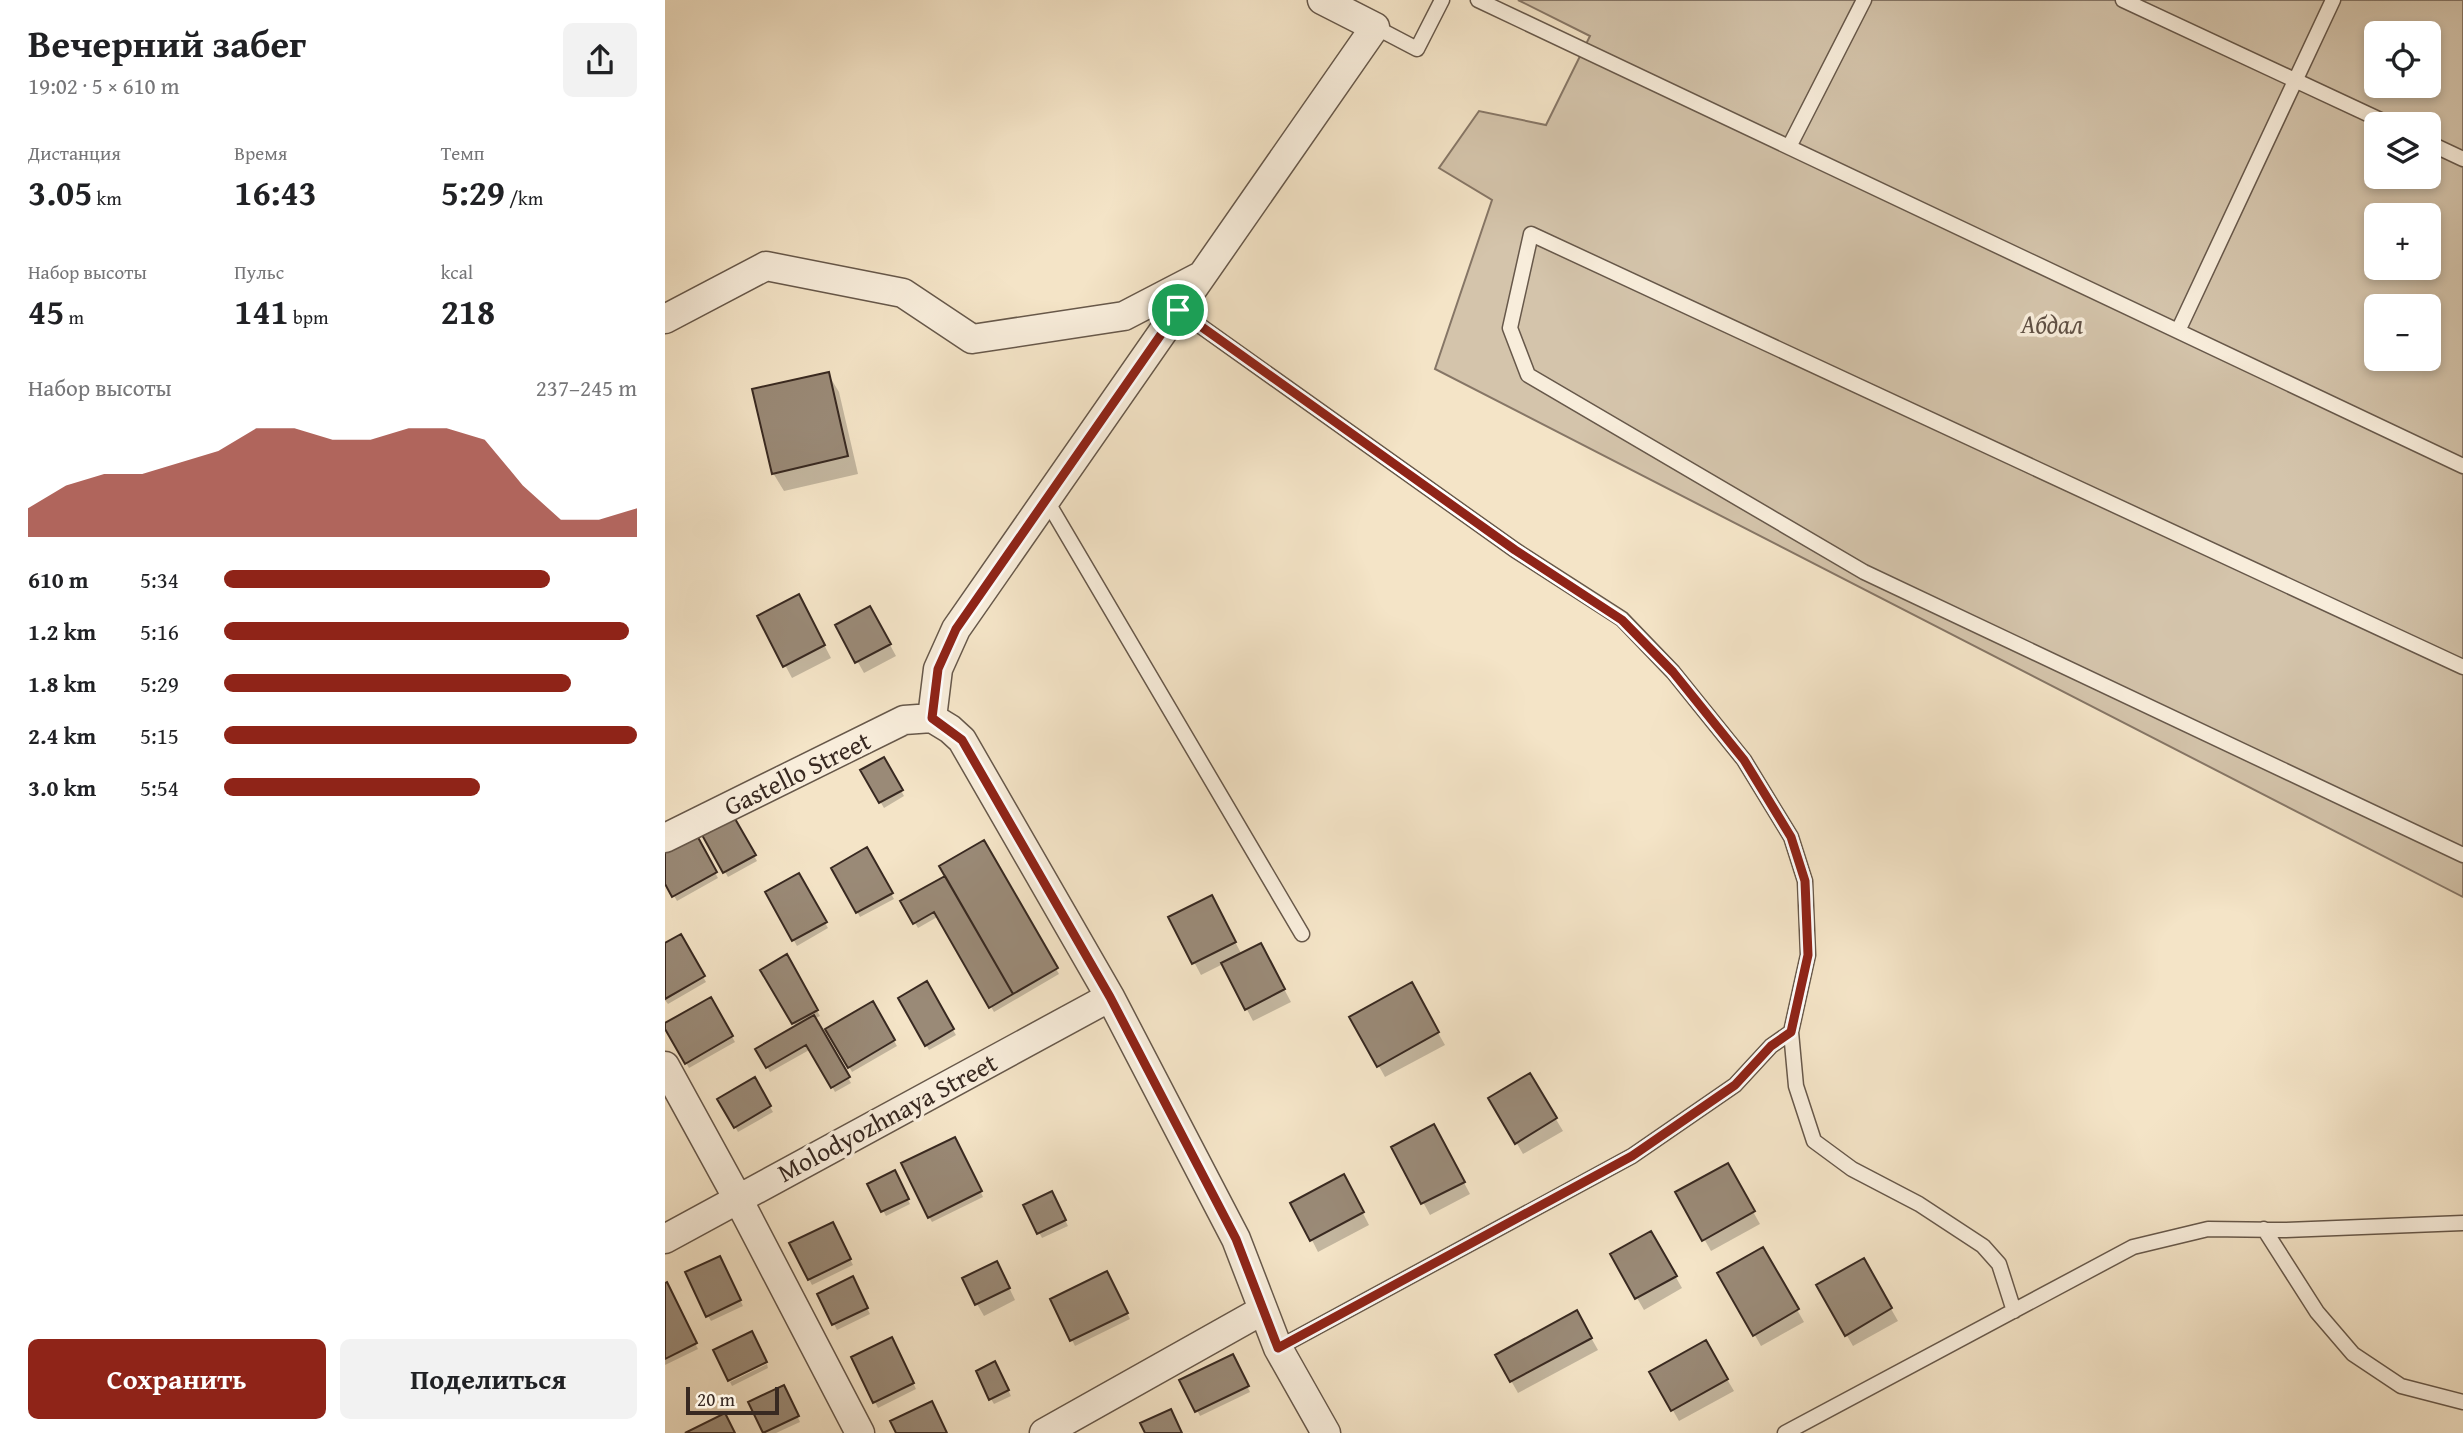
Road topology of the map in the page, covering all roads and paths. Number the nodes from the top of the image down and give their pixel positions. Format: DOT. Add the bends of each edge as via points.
graph roads {
  1 [pos="1322,0"];
  2 [pos="1442,0"];
  3 [pos="1478,0"];
  4 [pos="1864,0"];
  5 [pos="2123,0"];
  6 [pos="2333,0"];
  7 [pos="1375,27"];
  8 [pos="2295,80"];
  9 [pos="2364,112"];
  10 [pos="1789,147"];
  11 [pos="2441,149"];
  12 [pos="2463,159"];
  13 [pos="1205,274"];
  14 [pos="1178,310"];
  15 [pos="665,319"];
  16 [pos="2178,331"];
  17 [pos="2463,466"];
  18 [pos="1047,501"];
  19 [pos="2463,667"];
  20 [pos="932,718"];
  21 [pos="665,838"];
  22 [pos="2463,855"];
  23 [pos="1302,934"];
  24 [pos="1110,997"];
  25 [pos="1791,1032"];
  26 [pos="665,1066"];
  27 [pos="738,1199"];
  28 [pos="2463,1223"];
  29 [pos="2264,1229"];
  30 [pos="665,1239"];
  31 [pos="1263,1310"];
  32 [pos="2014,1311"];
  33 [pos="1278,1348"];
  34 [pos="2463,1402"];
  35 [pos="860,1433"];
  36 [pos="1044,1433"];
  37 [pos="1326,1433"];
  38 [pos="1785,1433"];
  1 -- 7 [label="street"];
  2 -- 7 [label="lane" via="1417,49"];
  3 -- 10 [label="lane"];
  4 -- 10 [label="lane"];
  5 -- 8 [label="lane"];
  6 -- 8 [label="lane"];
  7 -- 13 [label="street"];
  8 -- 9 [label="lane"];
  8 -- 16 [label="lane"];
  10 -- 16 [label="lane"];
  11 -- 12 [label="lane"];
  13 -- 14 [label="street"];
  13 -- 15 [label="street" via="1124,316 972,339 904,293 766,266"];
  14 -- 18 [label="street"];
  14 -- 25 [label="lane" via="1515,550 1622,620 1673,672 1744,760 1791,837 1805,881 1808,955"];
  16 -- 17 [label="lane"];
  18 -- 20 [label="street" via="956,629 938,669"];
  18 -- 23 [label="lane"];
  19 -- 22 [label="lane" via="1531,234 1510,328 1528,375 1864,572"];
  20 -- 21 [label="street, Gastello Street" via="904,720"];
  20 -- 24 [label="street" via="962,740"];
  24 -- 27 [label="street, Molodyozhnaya Street"];
  24 -- 31 [label="street" via="1236,1239"];
  25 -- 32 [label="lane" via="1796,1086 1814,1140 1852,1169 1919,1204 1983,1246 1999,1264"];
  25 -- 33 [label="lane" via="1771,1046 1735,1085 1632,1156"];
  26 -- 27 [label="street"];
  27 -- 30 [label="street, Molodyozhnaya Street"];
  27 -- 35 [label="street"];
  28 -- 29 [label="lane"];
  29 -- 32 [label="lane" via="2208,1229 2133,1247"];
  29 -- 34 [label="lane" via="2317,1312 2353,1354 2401,1386"];
  31 -- 33 [label="street"];
  31 -- 36 [label="street"];
  32 -- 38 [label="lane"];
  33 -- 37 [label="street"];
}
